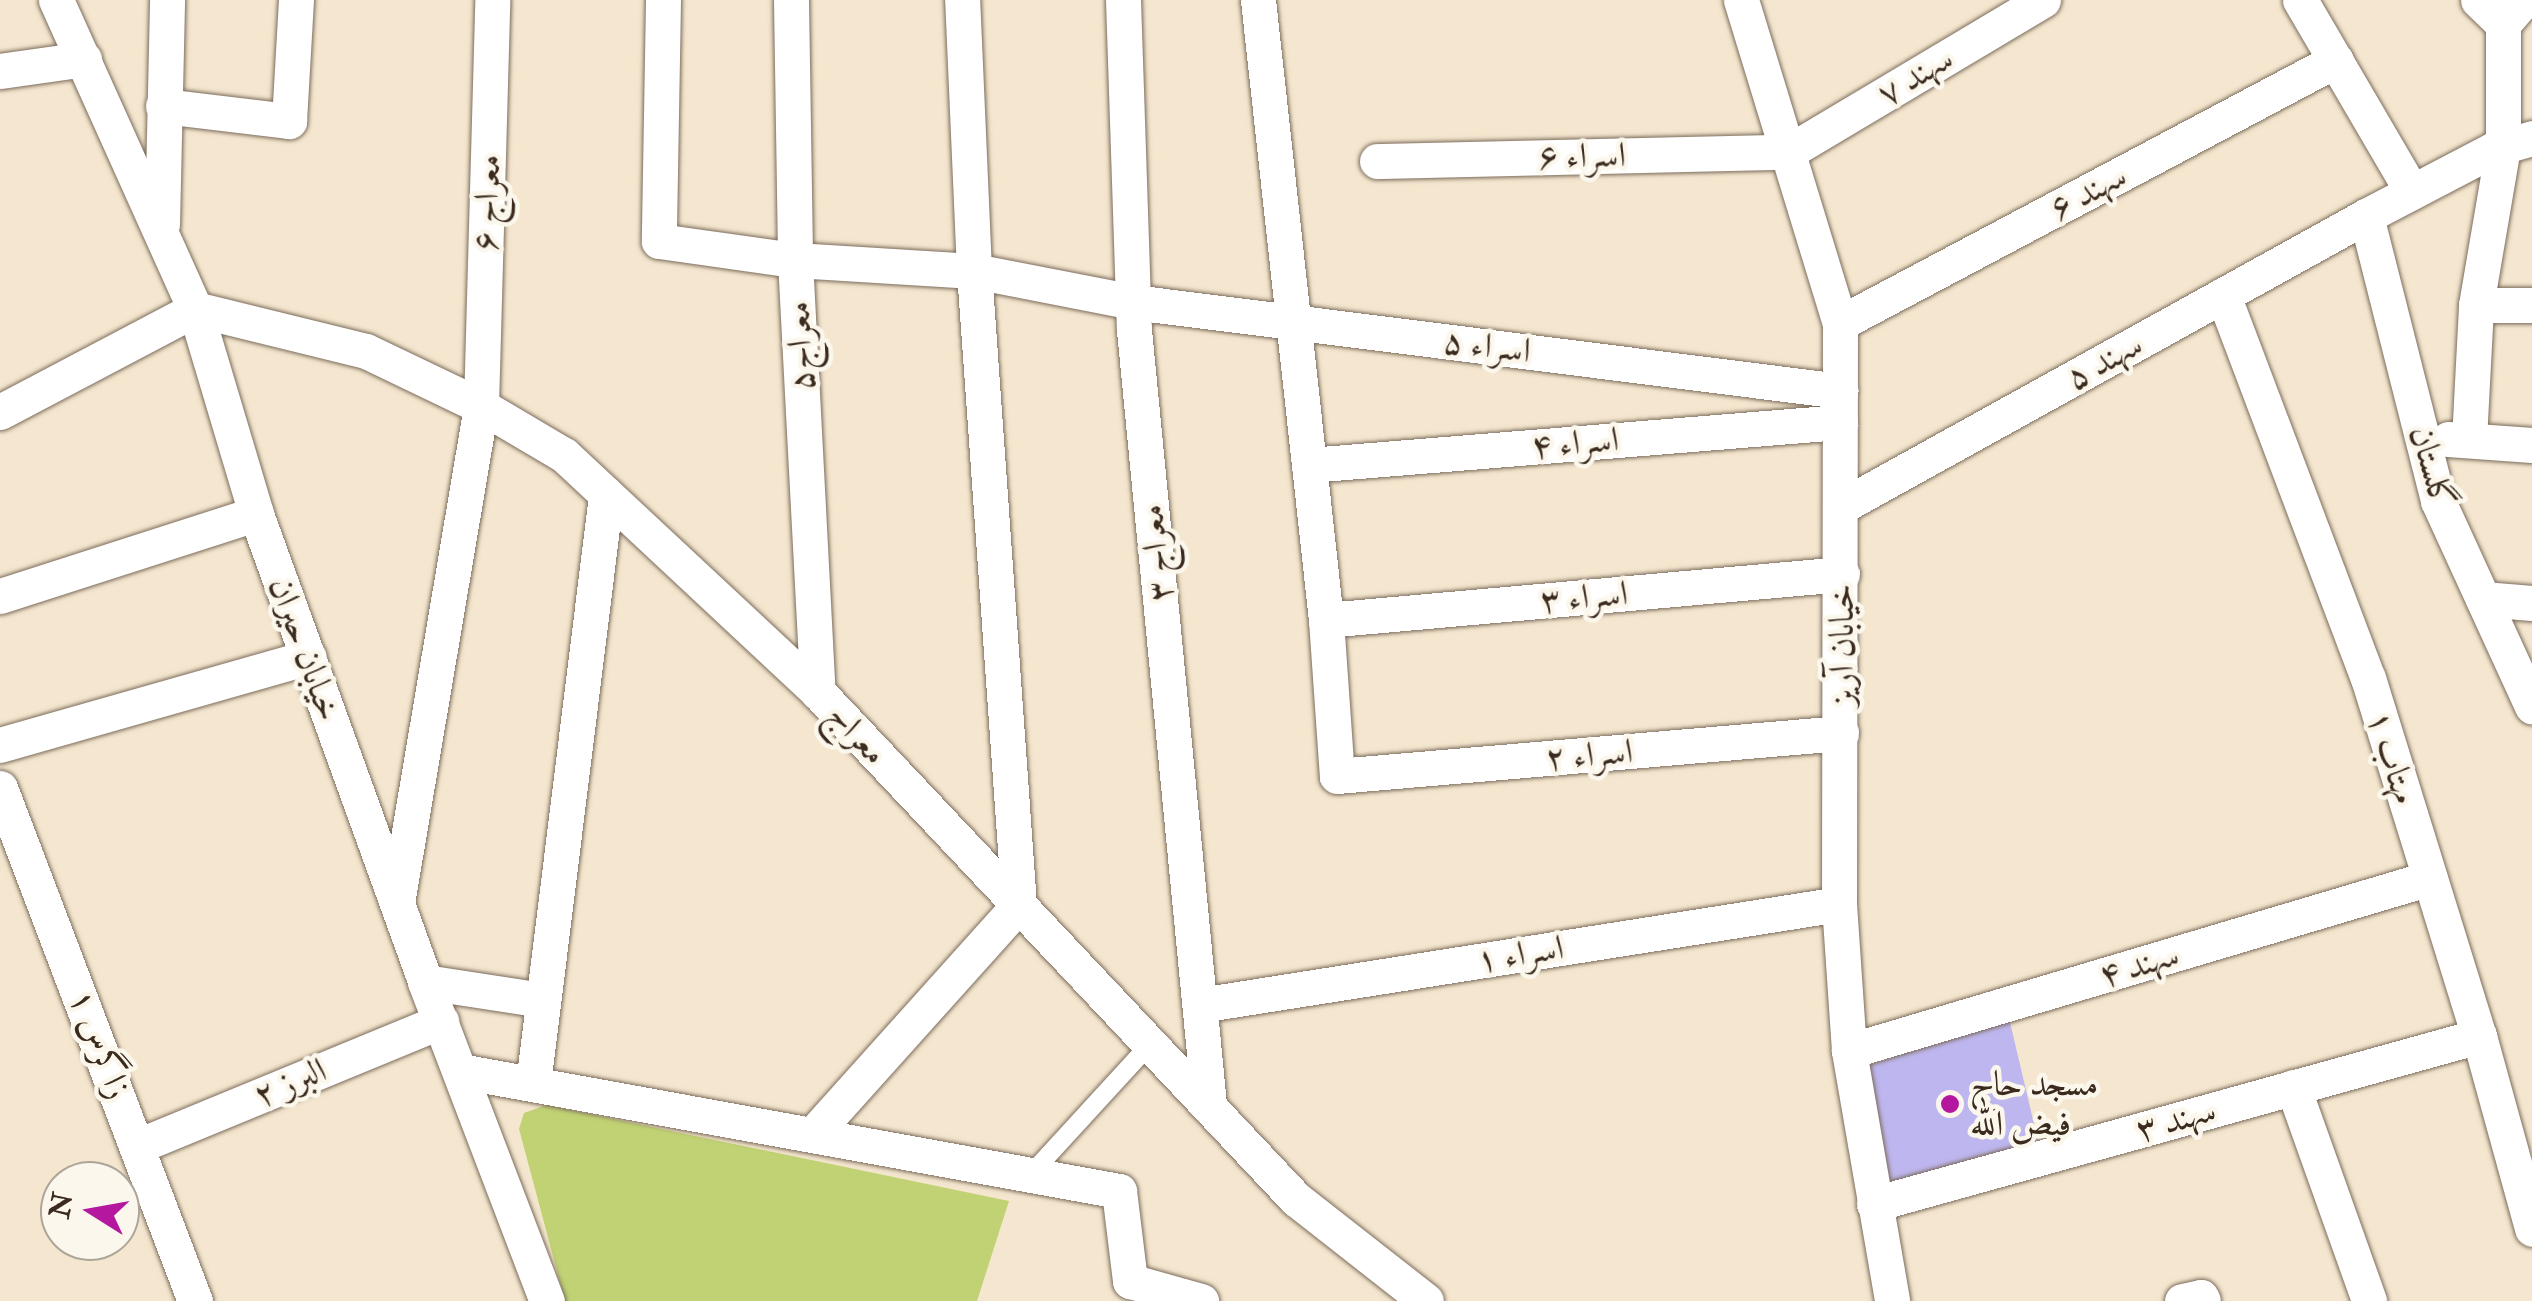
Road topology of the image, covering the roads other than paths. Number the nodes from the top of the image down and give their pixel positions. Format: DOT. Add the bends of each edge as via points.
graph roads {
  1 [pos="56,0"];
  2 [pos="166,0"];
  3 [pos="296,0"];
  4 [pos="492,0"];
  5 [pos="663,0"];
  6 [pos="791,0"];
  7 [pos="962,0"];
  8 [pos="1123,0"];
  9 [pos="1258,0"];
  10 [pos="2043,0"];
  11 [pos="2300,0"];
  12 [pos="1748,3"];
  13 [pos="2502,8"];
  14 [pos="84,58"];
  15 [pos="2336,60"];
  16 [pos="0,72"];
  17 [pos="163,106"];
  18 [pos="2518,142"];
  19 [pos="1788,152"];
  20 [pos="1376,160"];
  21 [pos="2412,192"];
  22 [pos="2366,216"];
  23 [pos="162,235"];
  24 [pos="795,260"];
  25 [pos="974,271"];
  26 [pos="2223,295"];
  27 [pos="1133,302"];
  28 [pos="2476,305"];
  29 [pos="2532,305"];
  30 [pos="195,309"];
  31 [pos="1294,322"];
  32 [pos="1840,323"];
  33 [pos="481,406"];
  34 [pos="1840,406"];
  35 [pos="0,412"];
  36 [pos="2422,437"];
  37 [pos="2469,440"];
  38 [pos="2532,445"];
  39 [pos="1309,465"];
  40 [pos="606,494"];
  41 [pos="1842,506"];
  42 [pos="256,514"];
  43 [pos="1842,574"];
  44 [pos="0,596"];
  45 [pos="2483,599"];
  46 [pos="2532,603"];
  47 [pos="1326,620"];
  48 [pos="308,657"];
  49 [pos="818,692"];
  50 [pos="2532,706"];
  51 [pos="1842,733"];
  52 [pos="0,744"];
  53 [pos="0,788"];
  54 [pos="2430,878"];
  55 [pos="397,902"];
  56 [pos="1019,904"];
  57 [pos="1840,904"];
  58 [pos="426,982"];
  59 [pos="543,1000"];
  60 [pos="1200,1004"];
  61 [pos="441,1021"];
  62 [pos="2479,1036"];
  63 [pos="1151,1043"];
  64 [pos="1849,1051"];
  65 [pos="460,1070"];
  66 [pos="533,1084"];
  67 [pos="2293,1087"];
  68 [pos="1209,1105"];
  69 [pos="815,1132"];
  70 [pos="138,1146"];
  71 [pos="1031,1174"];
  72 [pos="1874,1204"];
  73 [pos="2532,1229"];
  74 [pos="195,1301"];
  75 [pos="547,1301"];
  76 [pos="1202,1301"];
  77 [pos="1426,1301"];
  78 [pos="1892,1301"];
  79 [pos="2182,1301"];
  80 [pos="2203,1301"];
  81 [pos="2369,1301"];
  1 -- 14 [label="street, خیابان حیران"];
  2 -- 17 [label="street"];
  3 -- 17 [label="street" via="289,121"];
  4 -- 33 [label="street, معراج ۶"];
  5 -- 24 [label="street, اسراء ۵" via="659,241"];
  6 -- 24 [label="street, معراج۵"];
  7 -- 25 [label="street"];
  8 -- 27 [label="street, معراج ۳"];
  9 -- 31 [label="street"];
  10 -- 19 [label="street, سهند ۷"];
  11 -- 15 [label="street"];
  12 -- 19 [label="street, خیابان آریز"];
  13 -- 18 [label="street"];
  14 -- 16 [label="street"];
  14 -- 23 [label="street, خیابان حیران"];
  15 -- 21 [label="street"];
  15 -- 32 [label="street, سهند ۶"];
  17 -- 23 [label="street"];
  18 -- 21 [label="street, سهند ۵"];
  18 -- 28 [label="street"];
  19 -- 20 [label="street, اسراء ۶"];
  19 -- 32 [label="street, خیابان آریز"];
  21 -- 22 [label="street, سهند ۵"];
  22 -- 26 [label="street, سهند ۵"];
  22 -- 36 [label="street, گلستان"];
  23 -- 30 [label="street, خیابان حیران"];
  24 -- 25 [label="street, اسراء ۵"];
  24 -- 49 [label="street, معراج۵"];
  25 -- 27 [label="street, اسراء ۵"];
  25 -- 56 [label="street"];
  26 -- 41 [label="street, سهند ۵"];
  26 -- 54 [label="street, مهتاب ۱" via="2368,678"];
  27 -- 31 [label="street, اسراء ۵"];
  27 -- 60 [label="street, معراج ۳"];
  28 -- 29 [label="street"];
  28 -- 37 [label="street"];
  30 -- 33 [label="street, معراج" via="366,351"];
  30 -- 35 [label="street"];
  30 -- 42 [label="street, خیابان حیران"];
  31 -- 34 [label="street, اسراء ۵"];
  31 -- 39 [label="street"];
  32 -- 34 [label="street, خیابان آریز"];
  33 -- 40 [label="street, معراج" via="564,455"];
  33 -- 55 [label="street, معراج ۶"];
  34 -- 39 [label="street, اسراء ۴"];
  34 -- 41 [label="street, خیابان آریز"];
  36 -- 37 [label="street"];
  36 -- 45 [label="street, گلستان" via="2438,501"];
  37 -- 38 [label="street"];
  39 -- 47 [label="street"];
  40 -- 49 [label="street, معراج"];
  40 -- 59 [label="street"];
  41 -- 43 [label="street, خیابان آریز"];
  42 -- 44 [label="street"];
  42 -- 48 [label="street, خیابان حیران"];
  43 -- 47 [label="street, اسراء ۳"];
  43 -- 51 [label="street, خیابان آریز"];
  45 -- 46 [label="street"];
  45 -- 50 [label="street, گلستان"];
  47 -- 51 [label="street, اسراء ۲" via="1337,776"];
  48 -- 52 [label="street"];
  48 -- 55 [label="street, خیابان حیران"];
  49 -- 56 [label="street, معراج"];
  51 -- 57 [label="street, خیابان آریز"];
  53 -- 70 [label="street, زاگرس ۱"];
  54 -- 62 [label="street, مهتاب ۱"];
  54 -- 64 [label="street, سهند ۴"];
  55 -- 58 [label="street, خیابان حیران"];
  56 -- 63 [label="street, معراج"];
  56 -- 69 [label="street"];
  57 -- 60 [label="street, اسراء ۱"];
  57 -- 64 [label="street, خیابان آریز"];
  58 -- 59 [label="street"];
  58 -- 61 [label="street, خیابان حیران"];
  59 -- 66 [label="street"];
  60 -- 68 [label="street, معراج ۳"];
  61 -- 65 [label="street, خیابان حیران"];
  61 -- 70 [label="street, البرز ۲"];
  62 -- 67 [label="street, سهند ۳"];
  62 -- 73 [label="street, مهتاب ۱"];
  63 -- 68 [label="street, معراج"];
  63 -- 71 [label="lane"];
  64 -- 72 [label="street, خیابان آریز"];
  65 -- 66 [label="street"];
  65 -- 75 [label="street, خیابان حیران"];
  66 -- 69 [label="street"];
  67 -- 72 [label="street, سهند ۳"];
  67 -- 81 [label="street"];
  68 -- 77 [label="street, معراج" via="1296,1199"];
  69 -- 71 [label="street"];
  70 -- 74 [label="street, زاگرس ۱"];
  71 -- 76 [label="street" via="1120,1191 1130,1281"];
  72 -- 78 [label="street, خیابان آریز"];
  79 -- 80 [label="street"];
}
